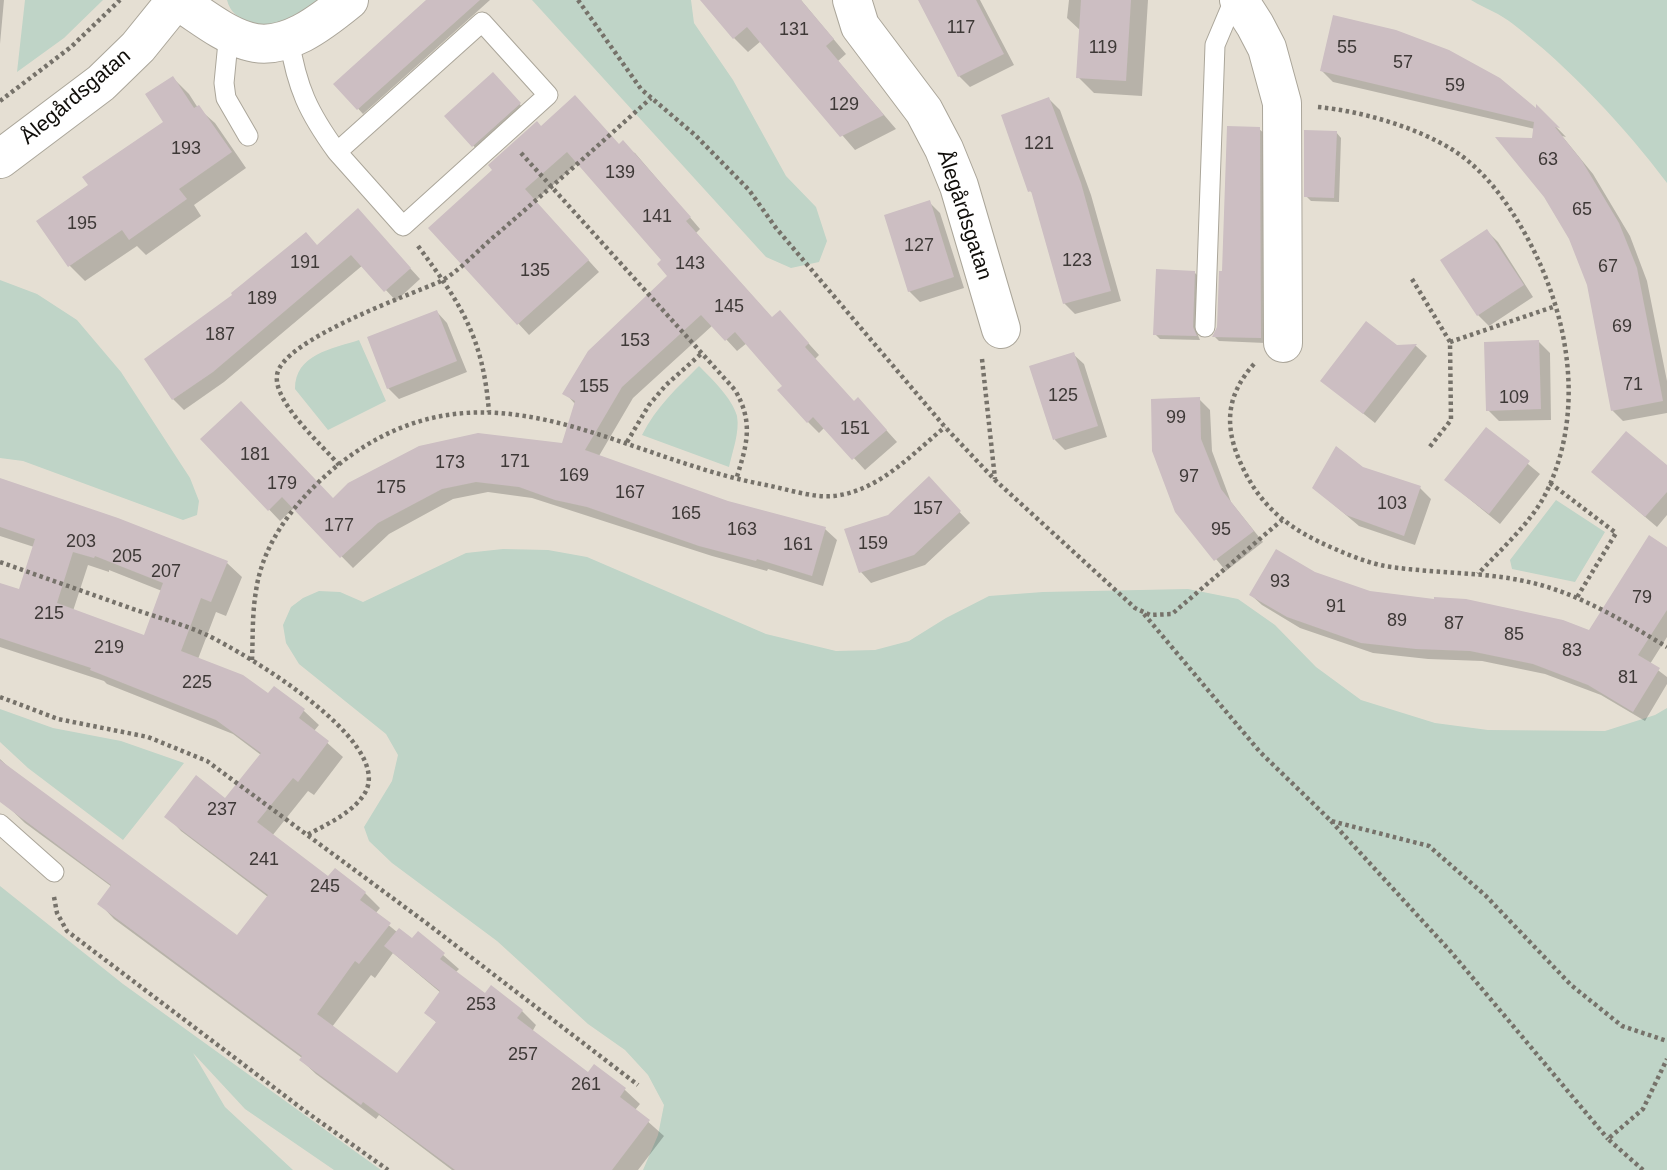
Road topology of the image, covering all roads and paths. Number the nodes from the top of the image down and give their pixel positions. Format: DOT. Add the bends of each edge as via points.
graph roads {
  1 [pos="120,0"];
  2 [pos="176,0"];
  3 [pos="349,0"];
  4 [pos="578,0"];
  5 [pos="852,0"];
  6 [pos="1236,0"];
  7 [pos="229,32"];
  8 [pos="289,39"];
  9 [pos="651,98"];
  10 [pos="0,101"];
  11 [pos="1282,103"];
  12 [pos="504,135"];
  13 [pos="248,136"];
  14 [pos="337,152"];
  15 [pos="0,159"];
  16 [pos="551,187"];
  17 [pos="403,226"];
  18 [pos="1412,279"];
  19 [pos="443,280"];
  20 [pos="1556,306"];
  21 [pos="1205,327"];
  22 [pos="1000,329"];
  23 [pos="1451,342"];
  24 [pos="1283,343"];
  25 [pos="702,354"];
  26 [pos="489,412"];
  27 [pos="944,427"];
  28 [pos="628,442"];
  29 [pos="1428,449"];
  30 [pos="339,465"];
  31 [pos="736,480"];
  32 [pos="995,480"];
  33 [pos="1550,483"];
  34 [pos="1282,520"];
  35 [pos="0,562"];
  36 [pos="1478,574"];
  37 [pos="1576,599"];
  38 [pos="1141,611"];
  39 [pos="1667,647"];
  40 [pos="252,660"];
  41 [pos="0,697"];
  42 [pos="1331,821"];
  43 [pos="0,824"];
  44 [pos="307,835"];
  45 [pos="54,872"];
  46 [pos="1667,1041"];
  47 [pos="1667,1059"];
  48 [pos="638,1086"];
  49 [pos="1608,1139"];
  50 [pos="388,1170"];
  51 [pos="1643,1170"];
  1 -- 10 [label="path" via="71,47"];
  2 -- 7 [label="street, Ålegårdsgatan"];
  2 -- 15 [label="street, Ålegårdsgatan" via="138,47 101,82"];
  3 -- 8 [label="street, Ålegårdsgatan"];
  4 -- 9 [label="path"];
  5 -- 22 [label="street, Ålegårdsgatan" via="860,26 924,111 944,149"];
  6 -- 11 [label="street" via="1267,47"];
  6 -- 21 [label="lane" via="1215,46"];
  7 -- 8 [label="street, Ålegårdsgatan" via="260,44"];
  7 -- 13 [label="lane" via="226,98"];
  8 -- 14 [label="lane" via="306,105"];
  9 -- 16 [label="path"];
  9 -- 27 [label="path" via="749,190 775,228"];
  11 -- 20 [label="path" via="1381,120 1454,151 1505,200 1532,244"];
  11 -- 24 [label="street"];
  12 -- 14 [label="lane" via="548,95 482,22"];
  12 -- 16 [label="path"];
  12 -- 17 [label="lane"];
  14 -- 17 [label="lane"];
  16 -- 19 [label="path"];
  16 -- 25 [label="path"];
  17 -- 19 [label="path"];
  18 -- 23 [label="path"];
  19 -- 26 [label="path" via="479,348"];
  19 -- 30 [label="path" via="326,332 280,368 277,377 286,404"];
  20 -- 23 [label="path"];
  20 -- 33 [label="path" via="1566,343 1569,395 1565,440"];
  22 -- 32 [label="path" via="987,342 982,357"];
  23 -- 29 [label="path" via="1451,420"];
  24 -- 34 [label="path" via="1253,365 1237,386 1230,414 1231,439 1243,469 1260,497"];
  25 -- 28 [label="path" via="649,405"];
  25 -- 31 [label="path" via="744,405 747,444"];
  26 -- 28 [label="path" via="546,418"];
  26 -- 30 [label="path" via="407,426 358,450"];
  27 -- 31 [label="path" via="888,474 852,492 822,495"];
  27 -- 32 [label="path"];
  28 -- 31 [label="path"];
  30 -- 40 [label="path" via="297,505 264,558 254,601"];
  32 -- 38 [label="path"];
  33 -- 36 [label="path" via="1520,528"];
  33 -- 37 [label="path" via="1616,533"];
  34 -- 36 [label="path" via="1304,536 1384,566"];
  34 -- 38 [label="path" via="1172,614"];
  35 -- 40 [label="path" via="204,634"];
  36 -- 37 [label="path" via="1536,584"];
  37 -- 39 [label="path" via="1613,614"];
  38 -- 42 [label="path" via="1259,752"];
  40 -- 44 [label="path" via="329,715 363,756 367,789 356,804"];
  41 -- 44 [label="path" via="58,719 181,748 207,761"];
  42 -- 46 [label="path" via="1429,846 1486,896 1572,985 1622,1026"];
  42 -- 49 [label="path" via="1451,952"];
  43 -- 45 [label="lane"];
  44 -- 48 [label="path"];
  45 -- 50 [label="path" via="54,899 67,931"];
  47 -- 49 [label="path" via="1643,1110"];
  49 -- 51 [label="path"];
}
